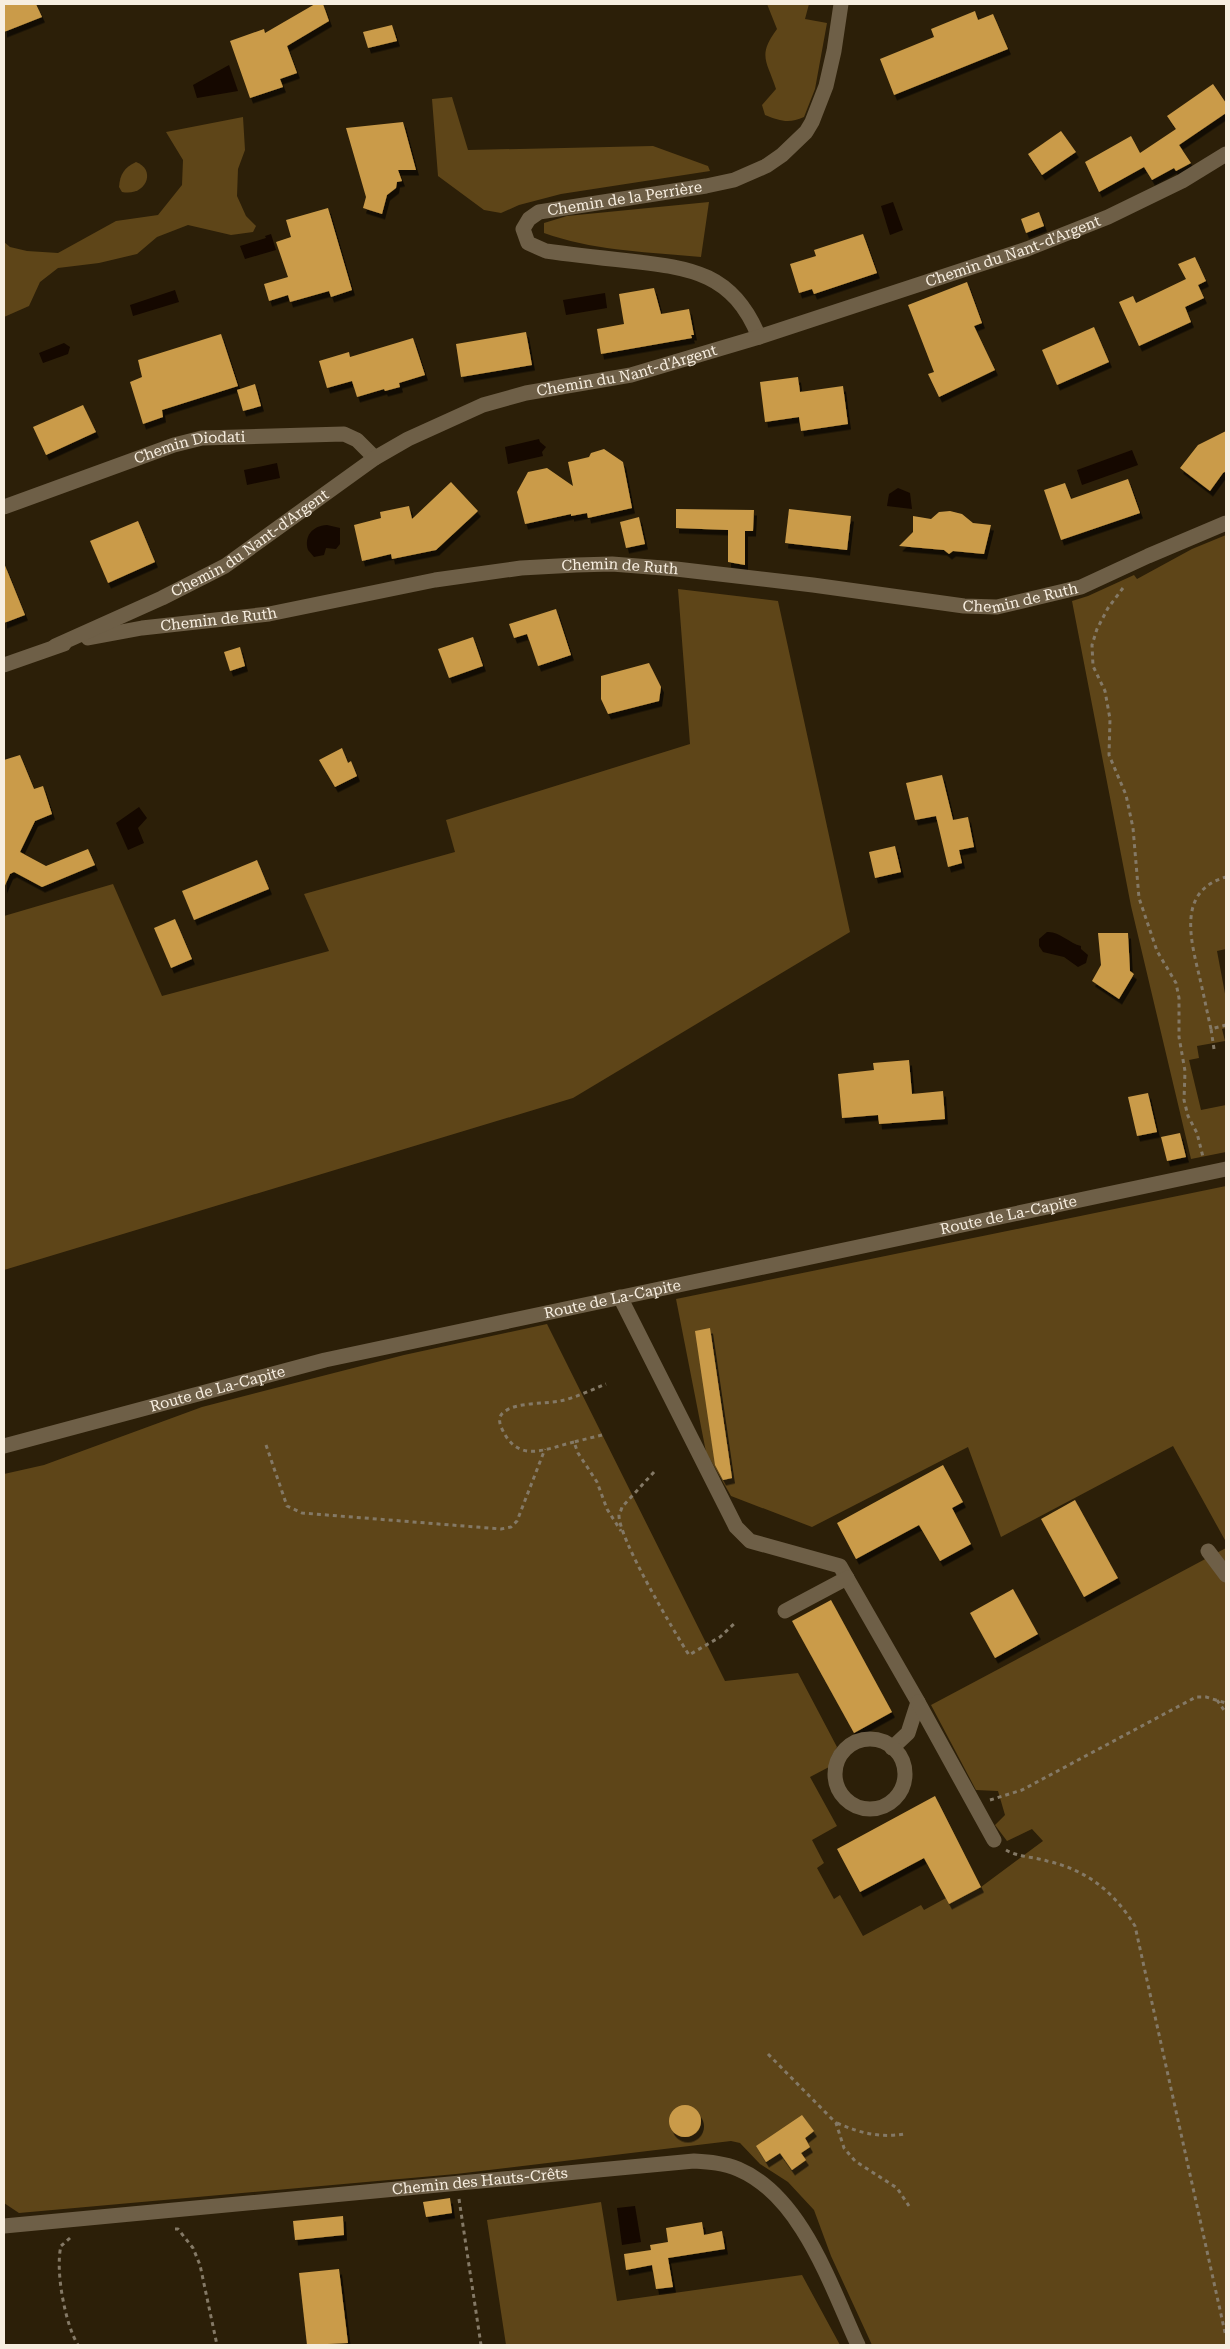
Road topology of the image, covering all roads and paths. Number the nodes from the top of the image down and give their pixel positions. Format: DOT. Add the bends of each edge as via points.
graph roads {
  1 [pos="841,4"];
  2 [pos="1226,154"];
  3 [pos="759,337"];
  4 [pos="375,458"];
  5 [pos="4,507"];
  6 [pos="1226,523"];
  7 [pos="1128,583"];
  8 [pos="55,646"];
  9 [pos="4,665"];
  10 [pos="1226,877"];
  11 [pos="1226,1025"];
  12 [pos="1211,1029"];
  13 [pos="1214,1049"];
  14 [pos="1226,1169"];
  15 [pos="1207,1172"];
  16 [pos="620,1297"];
  17 [pos="606,1384"];
  18 [pos="602,1435"];
  19 [pos="574,1442"];
  20 [pos="266,1445"];
  21 [pos="4,1446"];
  22 [pos="545,1449"];
  23 [pos="654,1472"];
  24 [pos="624,1536"];
  25 [pos="1208,1551"];
  26 [pos="1226,1575"];
  27 [pos="847,1578"];
  28 [pos="785,1611"];
  29 [pos="735,1623"];
  30 [pos="1216,1700"];
  31 [pos="918,1702"];
  32 [pos="1226,1703"];
  33 [pos="1226,1713"];
  34 [pos="892,1748"];
  35 [pos="974,1804"];
  36 [pos="994,1840"];
  37 [pos="768,2054"];
  38 [pos="836,2123"];
  39 [pos="904,2134"];
  40 [pos="457,2183"];
  41 [pos="909,2206"];
  42 [pos="4,2226"];
  43 [pos="168,2229"];
  44 [pos="80,2236"];
  45 [pos="1226,2337"];
  46 [pos="78,2345"];
  47 [pos="217,2345"];
  48 [pos="481,2345"];
  49 [pos="858,2345"];
  1 -- 3 [label="street, Chemin de la Perrière" via="834,51 818,107 806,132 782,155 734,180 539,212 526,222 523,229 528,243 546,251 674,266 699,274 741,302"];
  2 -- 3 [label="street, Chemin du Nant-d'Argent" via="1182,181 1108,217 1027,249"];
  3 -- 4 [label="street, Chemin du Nant-d'Argent" via="631,375 526,393 490,403 408,439"];
  4 -- 5 [label="street, Chemin Diodati" via="362,444 344,434 202,438 174,445"];
  4 -- 8 [label="street, Chemin du Nant-d'Argent" via="225,566"];
  6 -- 8 [label="street, Chemin de Ruth" via="1081,587 997,607 964,606 676,569 576,565 521,568 435,580 279,612 142,628"];
  7 -- 15 [label="path" via="1100,622 1092,645 1093,666 1105,691 1110,719 1110,755 1126,795 1133,828 1139,898 1157,951 1176,984 1178,1037 1185,1071 1184,1100 1201,1145"];
  8 -- 9 [label="street, Chemin de Ruth"];
  10 -- 12 [label="path" via="1206,886 1197,897 1192,912 1191,937"];
  11 -- 12 [label="path"];
  12 -- 13 [label="path"];
  14 -- 15 [label="street, Route de La-Capite"];
  15 -- 16 [label="street, Route de La-Capite"];
  16 -- 21 [label="street, Route de La-Capite" via="325,1360"];
  16 -- 27 [label="street" via="736,1528 750,1541 840,1566"];
  17 -- 22 [label="path" via="562,1401 535,1403 505,1411 500,1416 504,1435 520,1451"];
  18 -- 19 [label="path"];
  19 -- 22 [label="path"];
  19 -- 24 [label="path"];
  20 -- 22 [label="path" via="287,1506 302,1513 501,1529 511,1527 517,1521"];
  23 -- 24 [label="path" via="622,1507 619,1514"];
  24 -- 29 [label="path" via="669,1624 689,1655 720,1637"];
  25 -- 26 [label="street"];
  27 -- 28 [label="street"];
  27 -- 31 [label="street"];
  30 -- 32 [label="path"];
  30 -- 33 [label="path"];
  30 -- 35 [label="path" via="1196,1697 1022,1790"];
  31 -- 34 [label="street" via="908,1733"];
  31 -- 35 [label="street"];
  34 -- 34 [label="street" via="884,1742 865,1740 843,1752 836,1778 839,1791 850,1802 862,1808 875,1808 890,1803 899,1794 904,1768"];
  35 -- 36 [label="street"];
  36 -- 45 [label="path" via="1008,1851 1050,1861 1096,1881 1113,1895 1135,1926"];
  37 -- 38 [label="path"];
  38 -- 39 [label="path" via="871,2135"];
  38 -- 41 [label="path" via="844,2148 855,2161 896,2188"];
  40 -- 42 [label="street, Chemin des Hauts-Crêts"];
  40 -- 48 [label="path"];
  40 -- 49 [label="street, Chemin des Hauts-Crêts" via="694,2161 738,2169 766,2187 791,2212 821,2265"];
  43 -- 47 [label="path" via="178,2228 200,2264"];
  44 -- 46 [label="path" via="65,2241 59,2253 65,2310 70,2333"];
}
